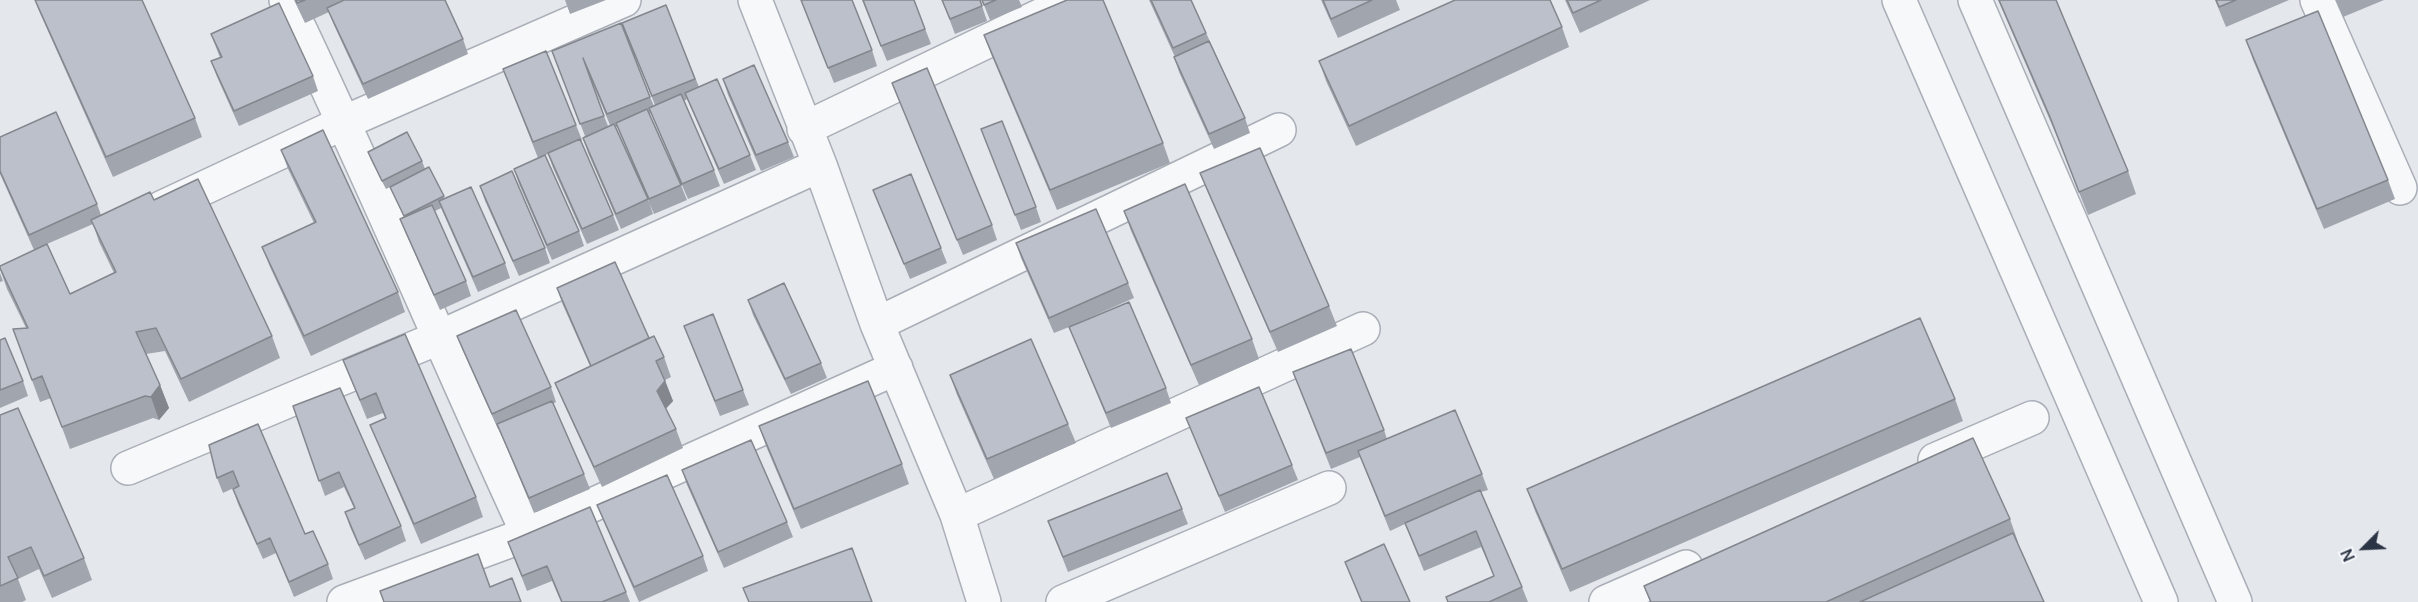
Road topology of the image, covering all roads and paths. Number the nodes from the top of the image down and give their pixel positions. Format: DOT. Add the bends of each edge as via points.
graph roads {
  1 [pos="286,0"];
  2 [pos="624,0"];
  3 [pos="755,0"];
  4 [pos="1073,0"];
  5 [pos="1899,0"];
  6 [pos="1975,0"];
  7 [pos="2317,0"];
  8 [pos="345,122"];
  9 [pos="804,129"];
  10 [pos="1279,130"];
  11 [pos="820,165"];
  12 [pos="2400,188"];
  13 [pos="137,219"];
  14 [pos="877,324"];
  15 [pos="1363,329"];
  16 [pos="438,338"];
  17 [pos="896,368"];
  18 [pos="2032,418"];
  19 [pos="128,468"];
  20 [pos="1912,470"];
  21 [pos="1329,488"];
  22 [pos="957,515"];
  23 [pos="528,534"];
  24 [pos="1715,555"];
  25 [pos="2232,601"];
  26 [pos="344,602"];
  27 [pos="984,602"];
  28 [pos="1063,602"];
  29 [pos="1606,602"];
  30 [pos="2161,602"];
  1 -- 8 [label="street"];
  2 -- 8 [label="street"];
  3 -- 9 [label="street"];
  4 -- 9 [label="street"];
  5 -- 30 [label="street"];
  6 -- 25 [label="street"];
  7 -- 12 [label="street"];
  8 -- 13 [label="street"];
  8 -- 16 [label="street"];
  9 -- 11 [label="street"];
  10 -- 14 [label="street"];
  11 -- 14 [label="street"];
  11 -- 16 [label="street"];
  14 -- 17 [label="street"];
  15 -- 22 [label="street"];
  16 -- 19 [label="street"];
  16 -- 23 [label="street"];
  17 -- 22 [label="street"];
  17 -- 23 [label="street"];
  18 -- 20 [label="street"];
  21 -- 28 [label="street"];
  22 -- 27 [label="street"];
  23 -- 26 [label="street"];
  24 -- 29 [label="street"];
}
